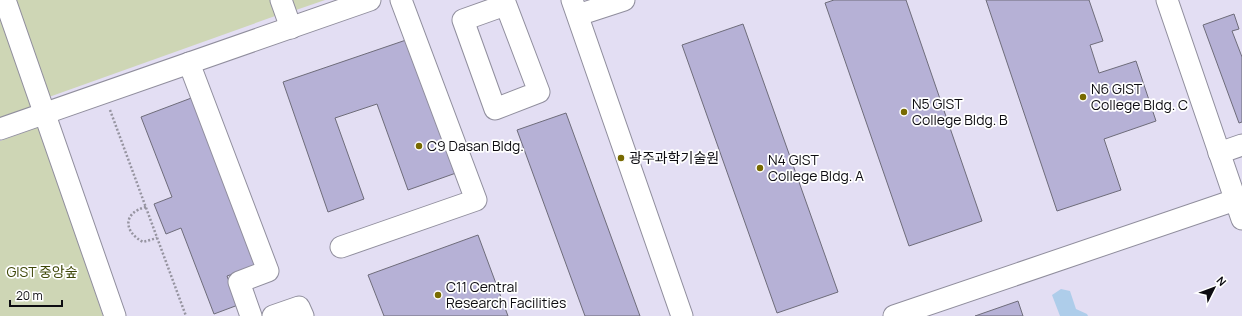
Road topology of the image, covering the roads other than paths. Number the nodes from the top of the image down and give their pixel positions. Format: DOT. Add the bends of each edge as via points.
graph roads {
  1 [pos="4,0"];
  2 [pos="281,0"];
  3 [pos="370,0"];
  4 [pos="401,0"];
  5 [pos="624,0"];
  6 [pos="1167,0"];
  7 [pos="504,2"];
  8 [pos="575,8"];
  9 [pos="291,28"];
  10 [pos="189,63"];
  11 [pos="44,113"];
  12 [pos="0,129"];
  13 [pos="1242,145"];
  14 [pos="1219,153"];
  15 [pos="1235,200"];
  16 [pos="1242,219"];
  17 [pos="341,247"];
  18 [pos="115,316"];
  19 [pos="251,316"];
  20 [pos="273,316"];
  21 [pos="303,316"];
  22 [pos="682,316"];
  23 [pos="894,316"];
  1 -- 11 [label="street"];
  2 -- 9 [label="street"];
  3 -- 9 [label="street"];
  4 -- 17 [label="street" via="476,200"];
  5 -- 8 [label="street"];
  6 -- 14 [label="street"];
  7 -- 7 [label="street" via="539,92 494,109 462,20"];
  8 -- 22 [label="street"];
  9 -- 10 [label="street"];
  10 -- 11 [label="street"];
  10 -- 19 [label="street" via="268,271 239,282"];
  11 -- 12 [label="street"];
  11 -- 18 [label="street"];
  13 -- 14 [label="street"];
  14 -- 15 [label="street"];
  15 -- 16 [label="street"];
  15 -- 23 [label="street"];
  20 -- 21 [label="street" via="299,307"];
}
